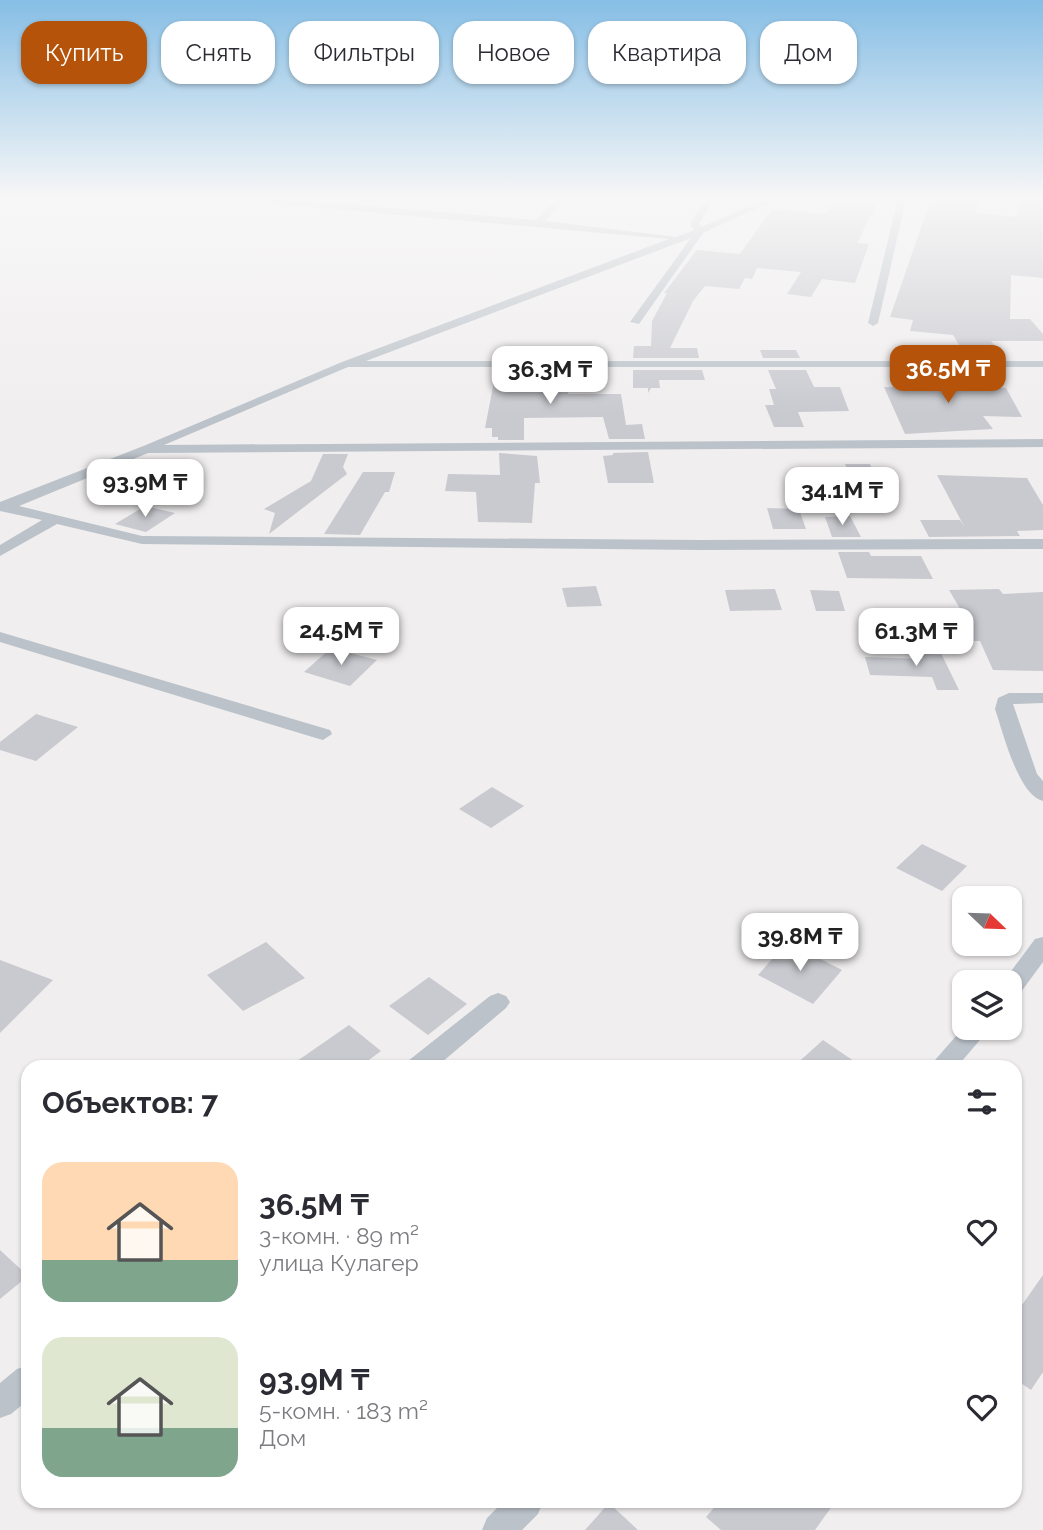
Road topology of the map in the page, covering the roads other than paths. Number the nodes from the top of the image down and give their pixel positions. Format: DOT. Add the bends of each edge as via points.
graph roads {
  1 [pos="589,270"];
  2 [pos="671,270"];
  3 [pos="885,270"];
  4 [pos="635,322"];
  5 [pos="873,323"];
  6 [pos="346,364"];
  7 [pos="1043,364"];
  8 [pos="1043,443"];
  9 [pos="146,449"];
  10 [pos="3,507"];
  11 [pos="55,519"];
  12 [pos="1043,544"];
  13 [pos="0,551"];
  14 [pos="0,637"];
  15 [pos="1043,698"];
  16 [pos="323,734"];
  17 [pos="1043,795"];
  18 [pos="1043,945"];
  19 [pos="1022,974"];
  20 [pos="498,1002"];
  21 [pos="967,1040"];
  22 [pos="427,1060"];
  23 [pos="948,1060"];
  24 [pos="21,1386"];
  25 [pos="0,1403"];
  26 [pos="520,1508"];
  27 [pos="499,1530"];
  1 -- 6 [label="street"];
  2 -- 4 [label="street"];
  3 -- 5 [label="street"];
  6 -- 7 [label="street"];
  6 -- 9 [label="street"];
  8 -- 9 [label="street"];
  9 -- 10 [label="street"];
  10 -- 11 [label="street"];
  11 -- 12 [label="street" via="142,540"];
  11 -- 13 [label="street"];
  14 -- 16 [label="street"];
  15 -- 17 [label="street" via="1004,702 1028,775"];
  18 -- 19 [label="street"];
  20 -- 22 [label="street"];
  21 -- 23 [label="street"];
  24 -- 25 [label="street"];
  26 -- 27 [label="street"];
}
